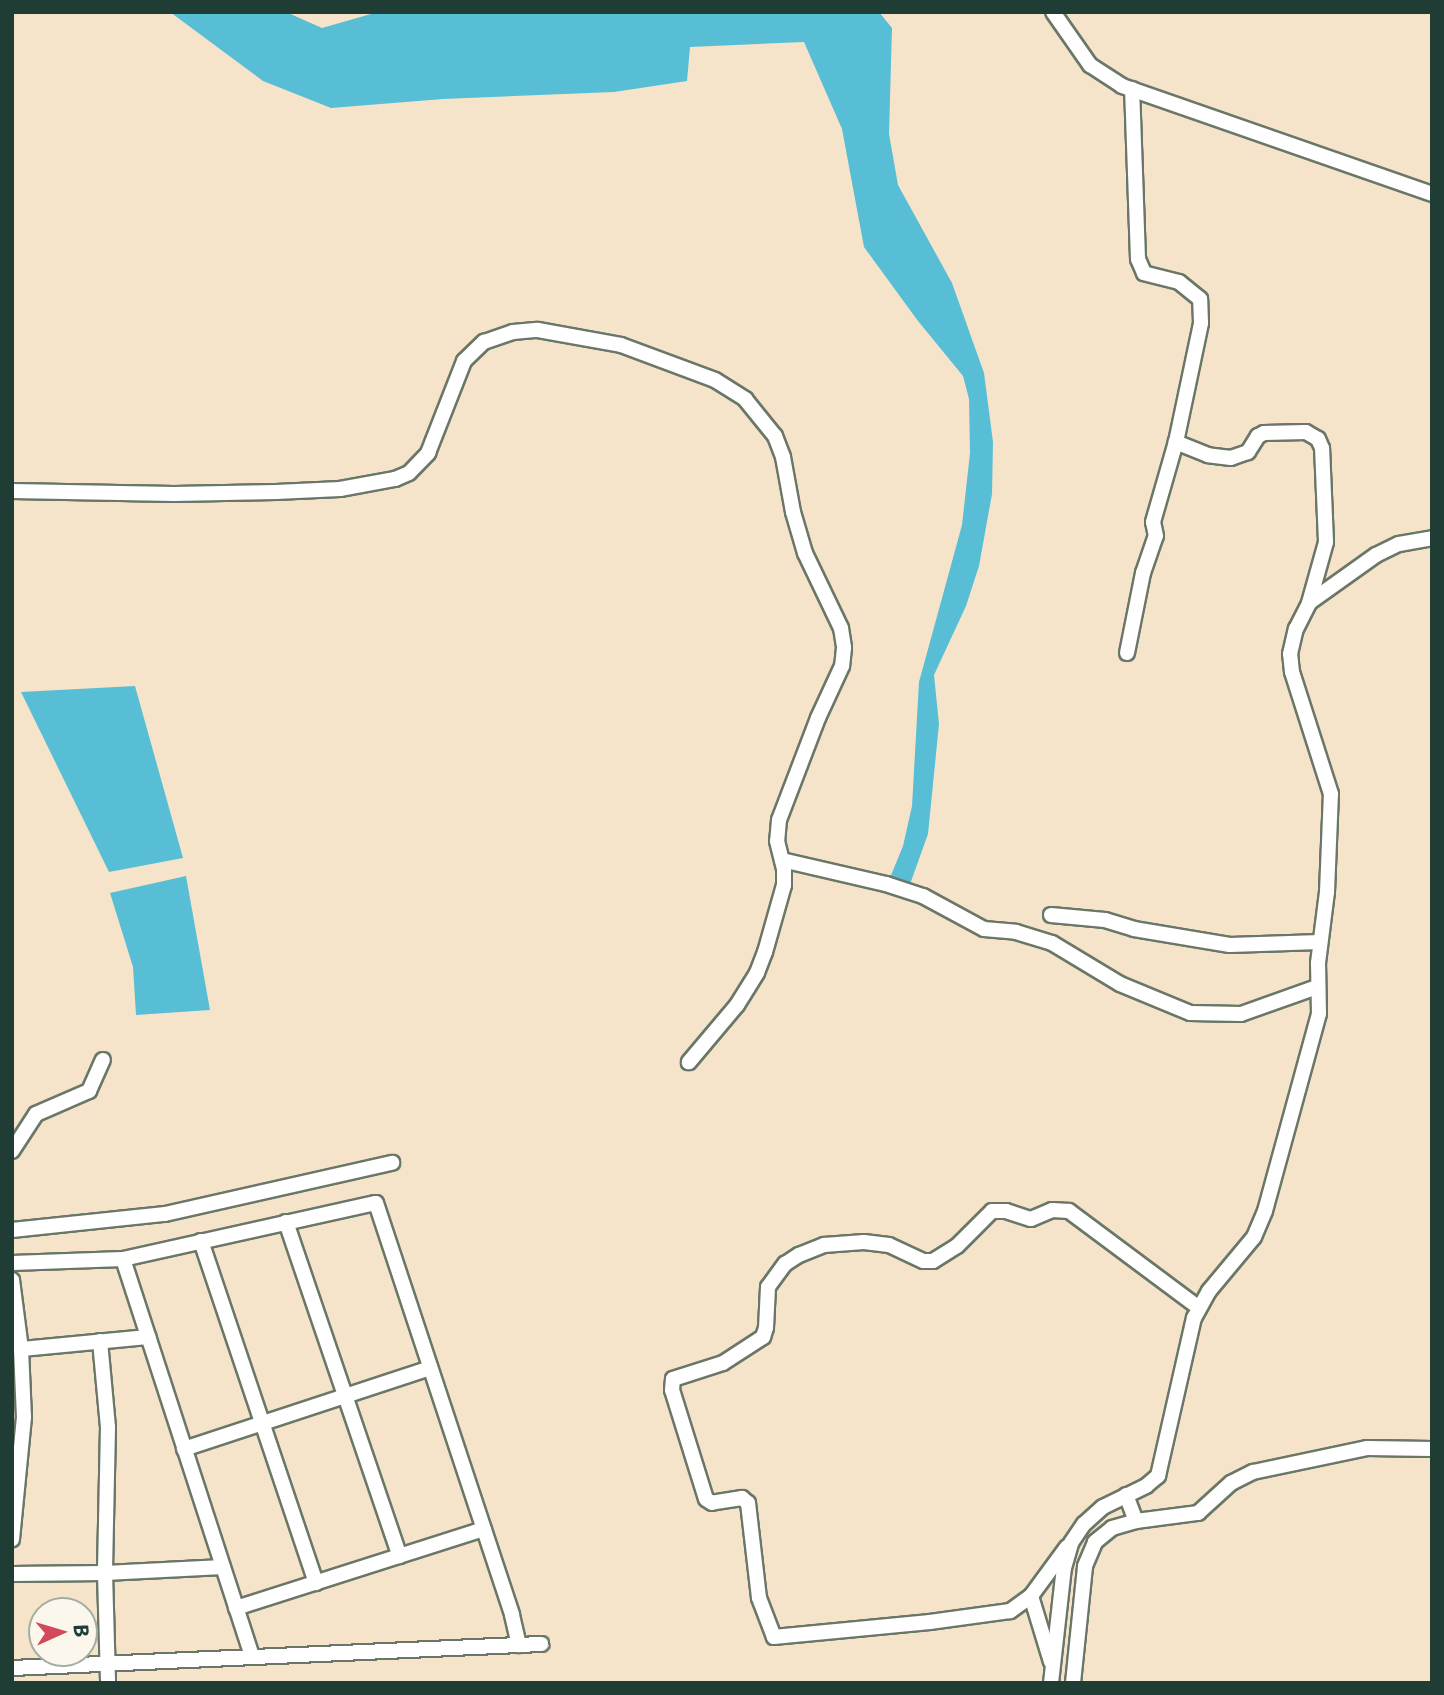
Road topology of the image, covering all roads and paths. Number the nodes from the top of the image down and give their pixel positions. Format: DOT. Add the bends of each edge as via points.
graph roads {
  1 [pos="1053,12"];
  2 [pos="1132,89"];
  3 [pos="1432,194"];
  4 [pos="1176,442"];
  5 [pos="12,491"];
  6 [pos="1432,538"];
  7 [pos="1309,603"];
  8 [pos="1126,653"];
  9 [pos="782,860"];
  10 [pos="1051,915"];
  11 [pos="1320,942"];
  12 [pos="1317,987"];
  13 [pos="103,1060"];
  14 [pos="689,1062"];
  15 [pos="12,1151"];
  16 [pos="392,1163"];
  17 [pos="286,1222"];
  18 [pos="12,1230"];
  19 [pos="201,1241"];
  20 [pos="123,1259"];
  21 [pos="12,1263"];
  22 [pos="12,1280"];
  23 [pos="1199,1308"];
  24 [pos="148,1337"];
  25 [pos="100,1341"];
  26 [pos="21,1349"];
  27 [pos="430,1368"];
  28 [pos="345,1394"];
  29 [pos="260,1423"];
  30 [pos="184,1449"];
  31 [pos="1432,1450"];
  32 [pos="1131,1509"];
  33 [pos="484,1529"];
  34 [pos="12,1539"];
  35 [pos="1071,1543"];
  36 [pos="400,1556"];
  37 [pos="223,1567"];
  38 [pos="105,1573"];
  39 [pos="12,1574"];
  40 [pos="316,1583"];
  41 [pos="1031,1596"];
  42 [pos="236,1608"];
  43 [pos="541,1644"];
  44 [pos="519,1645"];
  45 [pos="252,1657"];
  46 [pos="107,1663"];
  47 [pos="1053,1667"];
  48 [pos="12,1668"];
  49 [pos="108,1683"];
  50 [pos="1051,1683"];
  51 [pos="1073,1683"];
  1 -- 2 [label="street" via="1090,65"];
  2 -- 3 [label="street"];
  2 -- 4 [label="street" via="1138,259 1144,273 1179,282 1200,299 1195,363"];
  4 -- 7 [label="street" via="1208,455 1231,458 1248,452 1264,433 1306,432 1318,439 1326,542"];
  4 -- 8 [label="street" via="1153,522 1156,536"];
  5 -- 9 [label="street" via="276,492 340,489 395,479 409,473 428,453 464,361 484,342 513,332 538,330 621,345 715,380 745,398 775,436 805,553 841,628 844,648 842,666 779,820 777,841"];
  6 -- 7 [label="street" via="1399,544 1376,555"];
  7 -- 11 [label="street" via="1290,654 1331,794"];
  9 -- 12 [label="street" via="886,884 923,896 984,929 1016,932 1052,943 1120,984 1190,1013 1241,1014"];
  9 -- 14 [label="street" via="780,906 757,974 725,1022"];
  10 -- 11 [label="street" via="1105,920 1230,945"];
  11 -- 12 [label="street"];
  12 -- 23 [label="street" via="1318,1025 1265,1211 1245,1250"];
  13 -- 15 [label="street" via="89,1091 36,1114"];
  16 -- 18 [label="street" via="165,1214"];
  17 -- 19 [label="street"];
  17 -- 27 [label="street" via="376,1203"];
  17 -- 28 [label="street"];
  19 -- 20 [label="street"];
  19 -- 29 [label="street"];
  20 -- 21 [label="street"];
  20 -- 24 [label="street"];
  22 -- 26 [label="street"];
  23 -- 32 [label="street" via="1161,1468"];
  23 -- 41 [label="street" via="1069,1211 1052,1210 1031,1219 992,1211 957,1246 933,1261 889,1245 864,1242 824,1245 799,1255 768,1287 763,1337 723,1363 673,1379 706,1499 712,1503 742,1498 748,1503 759,1598 774,1637 980,1616 1018,1608"];
  24 -- 25 [label="street"];
  24 -- 30 [label="street"];
  25 -- 26 [label="street"];
  25 -- 38 [label="street" via="109,1454"];
  26 -- 34 [label="street" via="23,1441"];
  27 -- 28 [label="street"];
  27 -- 33 [label="street"];
  28 -- 29 [label="street"];
  28 -- 36 [label="street"];
  29 -- 30 [label="street"];
  29 -- 40 [label="street"];
  30 -- 37 [label="street"];
  31 -- 32 [label="street" via="1367,1448 1259,1471 1239,1478 1195,1515"];
  32 -- 35 [label="street" via="1093,1515"];
  32 -- 51 [label="street" via="1096,1542 1086,1559"];
  33 -- 36 [label="street"];
  33 -- 44 [label="street"];
  35 -- 41 [label="street"];
  35 -- 47 [label="street"];
  36 -- 40 [label="street"];
  37 -- 38 [label="street"];
  37 -- 42 [label="street"];
  38 -- 39 [label="street"];
  38 -- 46 [label="street"];
  40 -- 42 [label="street"];
  41 -- 47 [label="street"];
  42 -- 45 [label="street"];
  43 -- 44 [label="street"];
  44 -- 45 [label="street"];
  45 -- 46 [label="street"];
  46 -- 48 [label="street"];
  46 -- 49 [label="street"];
  47 -- 50 [label="street"];
}
